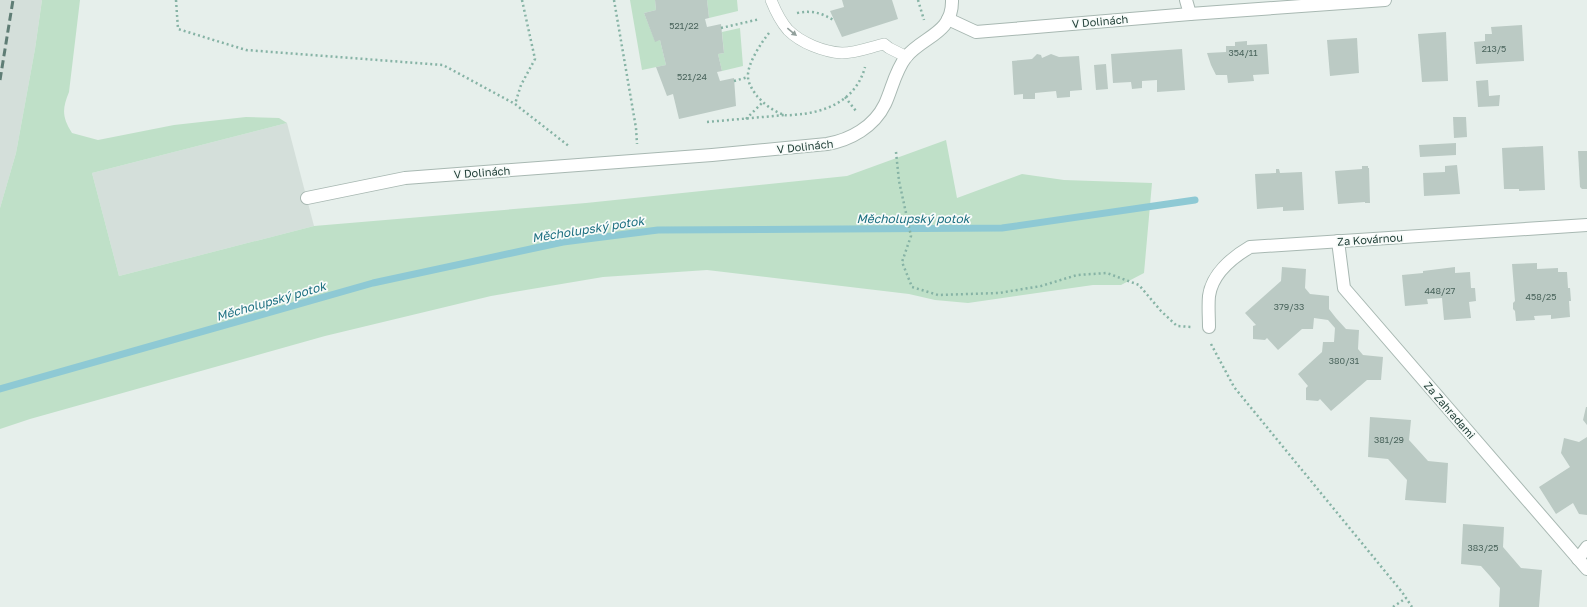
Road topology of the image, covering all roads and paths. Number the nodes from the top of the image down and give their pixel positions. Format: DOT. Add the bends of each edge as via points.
graph roads {
  1 [pos="176,0"];
  2 [pos="522,0"];
  3 [pos="614,0"];
  4 [pos="771,0"];
  5 [pos="952,0"];
  6 [pos="1186,0"];
  7 [pos="1385,0"];
  8 [pos="1190,14"];
  9 [pos="780,18"];
  10 [pos="948,19"];
  11 [pos="835,21"];
  12 [pos="721,28"];
  13 [pos="867,48"];
  14 [pos="907,57"];
  15 [pos="748,77"];
  16 [pos="734,81"];
  17 [pos="763,102"];
  18 [pos="515,104"];
  19 [pos="786,115"];
  20 [pos="746,119"];
  21 [pos="707,122"];
  22 [pos="896,152"];
  23 [pos="638,160"];
  24 [pos="596,163"];
  25 [pos="307,198"];
  26 [pos="1587,225"];
  27 [pos="1338,241"];
  28 [pos="1210,327"];
  29 [pos="1587,547"];
  30 [pos="1578,558"];
  31 [pos="1587,569"];
  32 [pos="1406,598"];
  33 [pos="1393,607"];
  34 [pos="1412,607"];
  1 -- 18 [label="path" via="178,29 246,50 443,65"];
  2 -- 18 [label="path" via="535,59 521,85"];
  3 -- 23 [label="path" via="636,128"];
  4 -- 9 [label="lane"];
  5 -- 10 [label="street"];
  6 -- 8 [label="street"];
  7 -- 8 [label="street, V Dolinách"];
  8 -- 10 [label="street, V Dolinách" via="976,32"];
  9 -- 11 [label="path" via="808,11 826,15"];
  9 -- 12 [label="path"];
  9 -- 13 [label="lane, one-way" via="788,31 816,47 843,53"];
  9 -- 15 [label="path" via="759,47"];
  10 -- 14 [label="street, V Dolinách" via="942,29"];
  13 -- 14 [label="lane" via="884,44"];
  13 -- 19 [label="path" via="865,69 859,83 838,104 811,113"];
  14 -- 23 [label="street, V Dolinách" via="896,74 884,106 873,121 843,141"];
  15 -- 16 [label="path"];
  15 -- 17 [label="path" via="752,90"];
  17 -- 19 [label="path"];
  17 -- 20 [label="path"];
  18 -- 24 [label="path" via="562,142"];
  19 -- 20 [label="path"];
  20 -- 21 [label="path"];
  22 -- 28 [label="path" via="899,181 911,236 902,262 912,287 938,295 999,293 1041,286 1077,275 1107,273 1139,285 1177,326"];
  23 -- 24 [label="street, V Dolinách"];
  24 -- 25 [label="street, V Dolinách" via="405,178"];
  26 -- 27 [label="street, Za Kovárnou"];
  27 -- 28 [label="street, Za Kovárnou" via="1250,247 1240,253 1216,279 1209,295"];
  27 -- 30 [label="street, Za Zahradami" via="1344,288"];
  28 -- 32 [label="path" via="1210,344 1234,387"];
  29 -- 30 [label="street"];
  30 -- 31 [label="street, Za Zahradami"];
  32 -- 33 [label="path"];
  32 -- 34 [label="path"];
}
